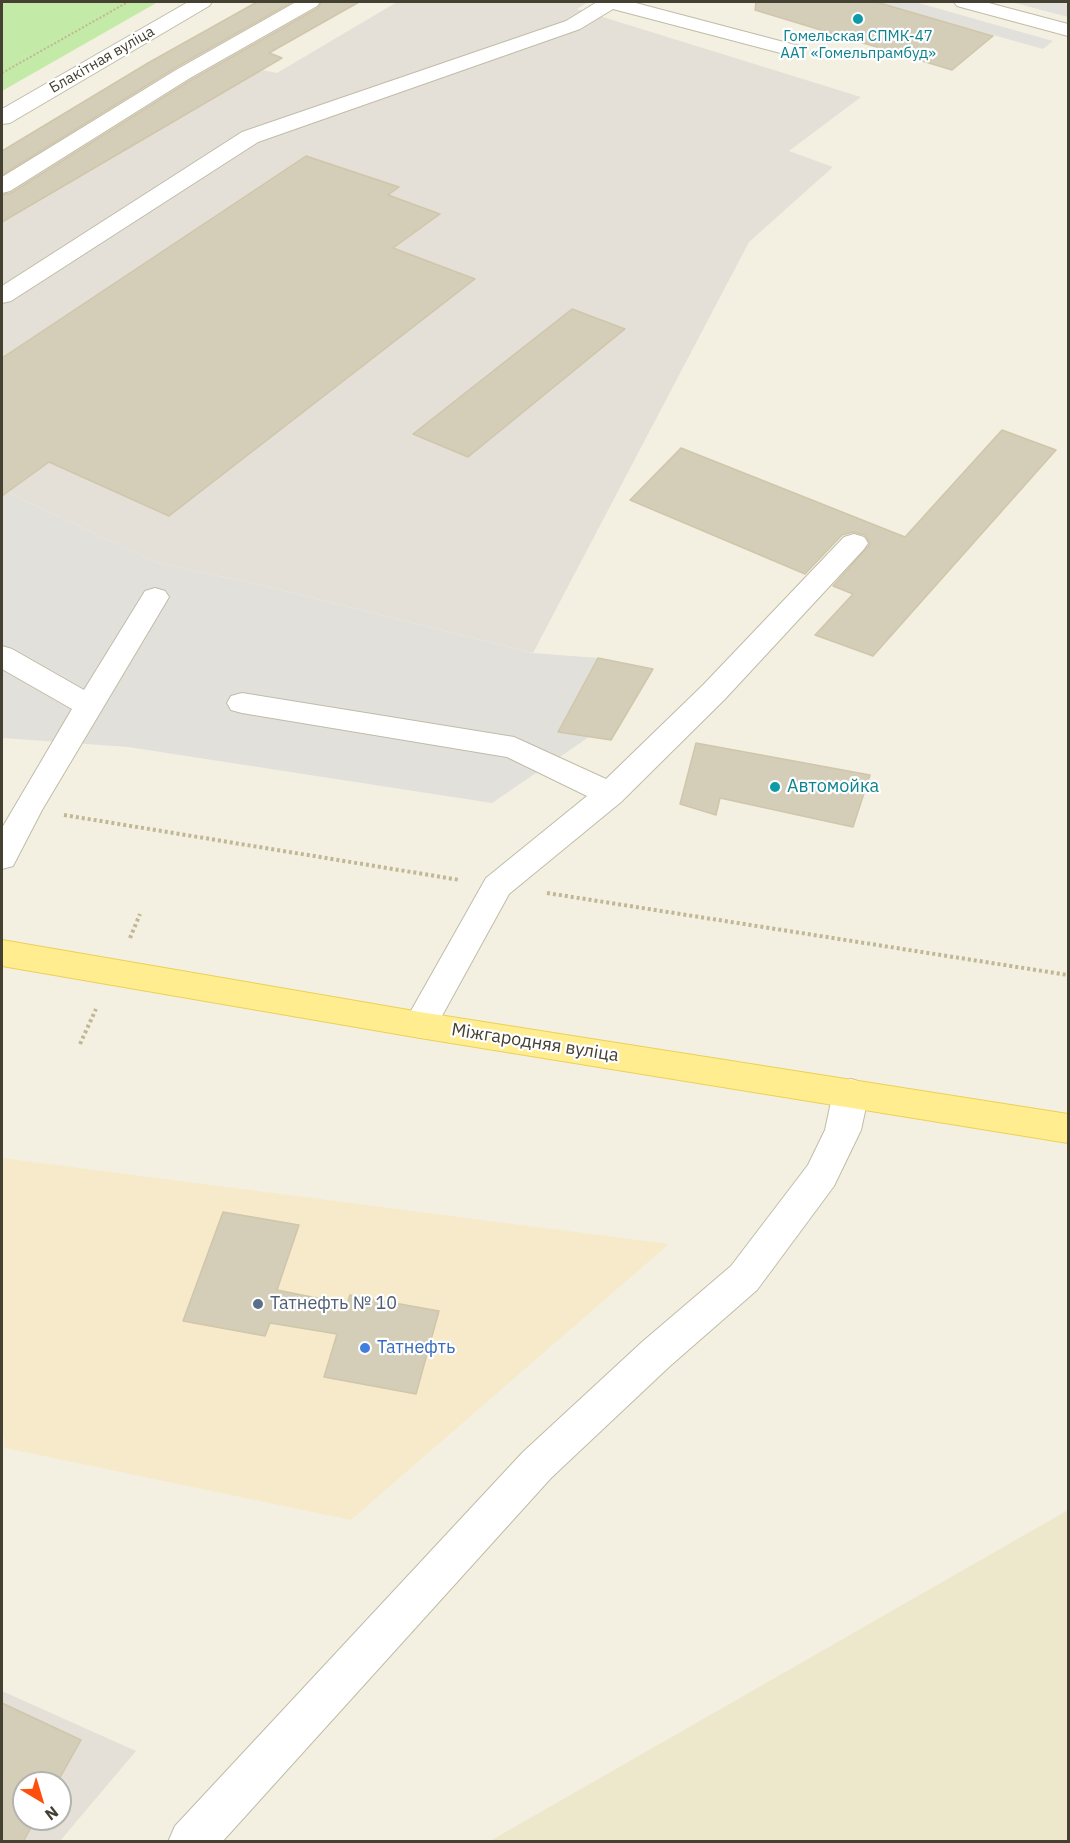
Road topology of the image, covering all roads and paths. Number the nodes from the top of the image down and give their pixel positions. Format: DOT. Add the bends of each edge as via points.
graph roads {
  1 [pos="128,2"];
  2 [pos="202,2"];
  3 [pos="310,2"];
  4 [pos="610,2"];
  5 [pos="964,2"];
  6 [pos="1068,30"];
  7 [pos="792,50"];
  8 [pos="2,73"];
  9 [pos="2,118"];
  10 [pos="2,186"];
  11 [pos="2,296"];
  12 [pos="854,543"];
  13 [pos="155,597"];
  14 [pos="2,656"];
  15 [pos="242,703"];
  16 [pos="89,706"];
  17 [pos="610,794"];
  18 [pos="2,858"];
  19 [pos="140,914"];
  20 [pos="130,938"];
  21 [pos="2,953"];
  22 [pos="96,1009"];
  23 [pos="420,1025"];
  24 [pos="80,1044"];
  25 [pos="851,1093"];
  26 [pos="1068,1129"];
  27 [pos="191,1842"];
  1 -- 8 [label="path"];
  2 -- 9 [label="street, Блакітная вуліца"];
  3 -- 10 [label="street" via="183,74"];
  4 -- 7 [label="street"];
  4 -- 11 [label="street" via="573,25 250,137"];
  5 -- 6 [label="street"];
  12 -- 17 [label="street" via="714,692"];
  13 -- 16 [label="street"];
  14 -- 16 [label="street"];
  15 -- 17 [label="street" via="514,747"];
  16 -- 18 [label="street" via="27,808"];
  17 -- 23 [label="street" via="497,886"];
  19 -- 20 [label="path"];
  21 -- 23 [label="main road, Міжгародняя вуліца"];
  22 -- 24 [label="path"];
  23 -- 25 [label="main road, Міжгародняя вуліца"];
  25 -- 26 [label="main road, Міжгародняя вуліца"];
  25 -- 27 [label="street" via="843,1130 821,1175 744,1278 656,1353 537,1465"];
}
